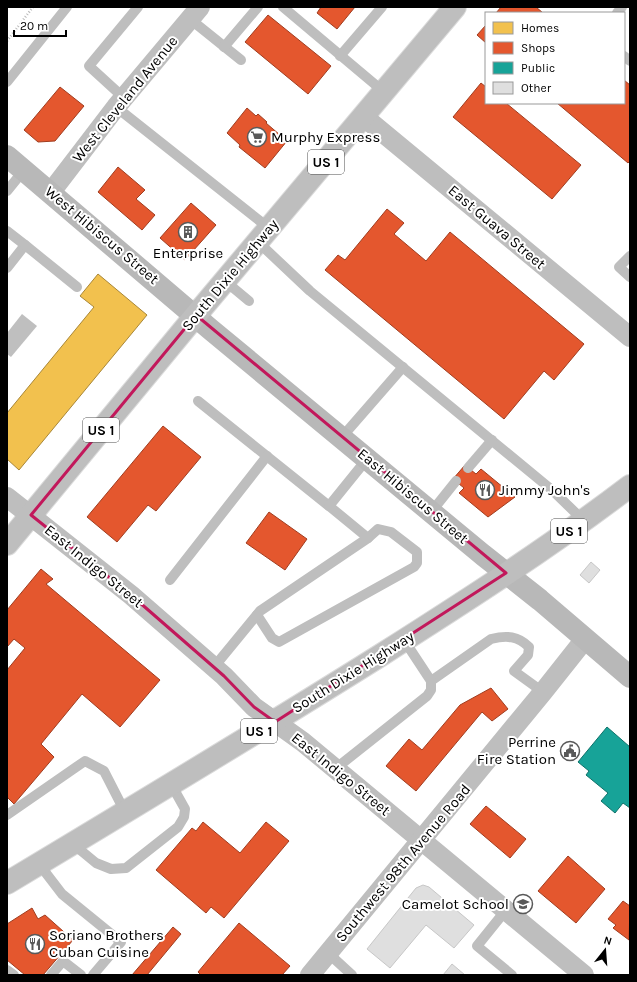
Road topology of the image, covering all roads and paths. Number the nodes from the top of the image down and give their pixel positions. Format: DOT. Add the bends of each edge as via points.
graph roads {
  1 [pos="33,7"];
  2 [pos="67,7"];
  3 [pos="138,7"];
  4 [pos="258,7"];
  5 [pos="283,7"];
  6 [pos="382,7"];
  7 [pos="455,7"];
  8 [pos="195,13"];
  9 [pos="7,41"];
  10 [pos="224,47"];
  11 [pos="340,56"];
  12 [pos="241,60"];
  13 [pos="7,82"];
  14 [pos="384,92"];
  15 [pos="120,103"];
  16 [pos="364,117"];
  17 [pos="7,156"];
  18 [pos="24,170"];
  19 [pos="7,191"];
  20 [pos="51,192"];
  21 [pos="7,231"];
  22 [pos="264,235"];
  23 [pos="26,245"];
  24 [pos="630,256"];
  25 [pos="7,268"];
  26 [pos="630,278"];
  27 [pos="225,282"];
  28 [pos="77,287"];
  29 [pos="249,302"];
  30 [pos="196,315"];
  31 [pos="630,337"];
  32 [pos="404,367"];
  33 [pos="198,402"];
  34 [pos="342,437"];
  35 [pos="492,440"];
  36 [pos="267,456"];
  37 [pos="367,459"];
  38 [pos="468,468"];
  39 [pos="456,481"];
  40 [pos="630,486"];
  41 [pos="7,497"];
  42 [pos="329,506"];
  43 [pos="432,511"];
  44 [pos="31,515"];
  45 [pos="584,521"];
  46 [pos="368,538"];
  47 [pos="7,544"];
  48 [pos="506,574"];
  49 [pos="170,580"];
  50 [pos="257,615"];
  51 [pos="585,639"];
  52 [pos="404,640"];
  53 [pos="214,667"];
  54 [pos="630,677"];
  55 [pos="431,681"];
  56 [pos="543,692"];
  57 [pos="275,722"];
  58 [pos="335,769"];
  59 [pos="171,784"];
  60 [pos="125,812"];
  61 [pos="7,815"];
  62 [pos="422,840"];
  63 [pos="73,844"];
  64 [pos="39,864"];
  65 [pos="8,880"];
  66 [pos="506,910"];
  67 [pos="328,953"];
  68 [pos="7,970"];
  69 [pos="14,975"];
  70 [pos="51,975"];
  71 [pos="81,975"];
  72 [pos="93,975"];
  73 [pos="310,975"];
  74 [pos="352,975"];
  75 [pos="512,975"];
  76 [pos="584,975"];
  1 -- 9 [label="path"];
  2 -- 13 [label="lane"];
  3 -- 15 [label="lane" via="89,66"];
  4 -- 10 [label="lane"];
  5 -- 11 [label="lane"];
  6 -- 11 [label="lane"];
  7 -- 14 [label="highway, South Dixie Highway / US 1"];
  8 -- 10 [label="lane"];
  8 -- 15 [label="street, West Cleveland Avenue"];
  10 -- 12 [label="lane"];
  11 -- 14 [label="lane"];
  14 -- 16 [label="highway, South Dixie Highway / US 1"];
  15 -- 20 [label="street, West Cleveland Avenue"];
  15 -- 22 [label="lane"];
  16 -- 22 [label="highway, South Dixie Highway / US 1"];
  16 -- 31 [label="street, East Guava Street"];
  17 -- 18 [label="street, West Hibiscus Street"];
  18 -- 19 [label="lane"];
  18 -- 20 [label="street, West Hibiscus Street"];
  20 -- 30 [label="street, West Hibiscus Street"];
  21 -- 23 [label="lane"];
  22 -- 27 [label="highway, South Dixie Highway / US 1"];
  22 -- 32 [label="lane" via="310,292"];
  23 -- 25 [label="lane"];
  23 -- 28 [label="lane"];
  24 -- 26 [label="lane" via="618,267"];
  27 -- 29 [label="lane"];
  27 -- 30 [label="highway, South Dixie Highway / US 1"];
  30 -- 34 [label="street, East Hibiscus Street"];
  30 -- 44 [label="highway, South Dixie Highway / US 1"];
  32 -- 34 [label="lane"];
  32 -- 35 [label="lane"];
  33 -- 36 [label="lane"];
  34 -- 37 [label="street, East Hibiscus Street"];
  35 -- 38 [label="lane"];
  35 -- 45 [label="lane" via="552,490"];
  36 -- 42 [label="lane"];
  36 -- 49 [label="lane"];
  37 -- 42 [label="lane"];
  37 -- 43 [label="street, East Hibiscus Street"];
  39 -- 43 [label="lane"];
  40 -- 45 [label="highway, South Dixie Highway / US 1"];
  41 -- 44 [label="street, East Indigo Street"];
  42 -- 46 [label="lane"];
  43 -- 48 [label="street, East Hibiscus Street"];
  44 -- 47 [label="highway, South Dixie Highway / US 1"];
  44 -- 53 [label="street, East Indigo Street" via="132,595"];
  45 -- 48 [label="highway, South Dixie Highway / US 1"];
  46 -- 50 [label="lane"];
  46 -- 50 [label="lane" via="378,529 387,530 417,552 417,562 414,567 279,642 272,638"];
  48 -- 51 [label="street, East Hibiscus Street"];
  48 -- 52 [label="highway, South Dixie Highway / US 1"];
  50 -- 53 [label="lane"];
  51 -- 54 [label="street, East Hibiscus Street"];
  51 -- 56 [label="street, Southwest 98th Avenue Road"];
  52 -- 55 [label="lane"];
  52 -- 57 [label="highway, South Dixie Highway / US 1"];
  53 -- 57 [label="street, East Indigo Street" via="254,707"];
  55 -- 56 [label="lane" via="491,639 516,637 529,647 528,655 514,671"];
  55 -- 58 [label="lane" via="431,690 427,696"];
  56 -- 62 [label="street, Southwest 98th Avenue Road"];
  57 -- 58 [label="street, East Indigo Street"];
  57 -- 59 [label="highway, South Dixie Highway / US 1"];
  58 -- 62 [label="street, East Indigo Street"];
  59 -- 60 [label="highway, South Dixie Highway / US 1"];
  59 -- 63 [label="lane" via="185,809 184,817 178,827 126,868 111,869 96,863"];
  60 -- 61 [label="lane" via="104,771 85,761"];
  60 -- 63 [label="highway, South Dixie Highway / US 1"];
  62 -- 66 [label="street, East Indigo Street"];
  62 -- 67 [label="street, Southwest 98th Avenue Road"];
  63 -- 64 [label="highway, South Dixie Highway / US 1"];
  64 -- 65 [label="highway, South Dixie Highway / US 1"];
  64 -- 72 [label="lane" via="62,894 121,942"];
  66 -- 75 [label="lane" via="477,946"];
  66 -- 76 [label="street, East Indigo Street"];
  67 -- 73 [label="street, Southwest 98th Avenue Road"];
  67 -- 74 [label="lane"];
  68 -- 69 [label="lane"];
  70 -- 71 [label="lane" via="63,961"];
}
